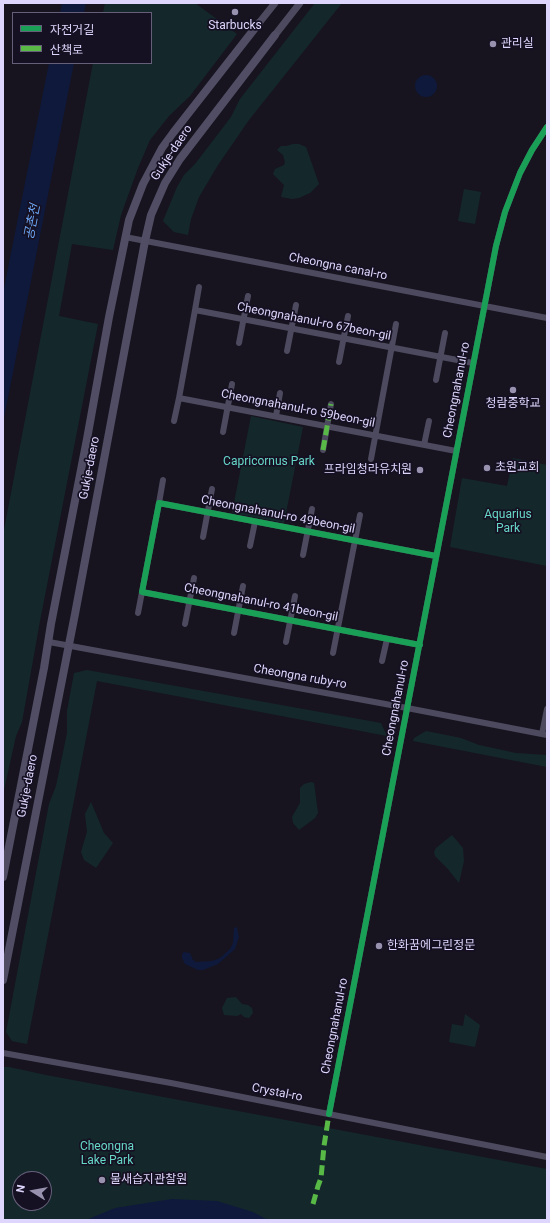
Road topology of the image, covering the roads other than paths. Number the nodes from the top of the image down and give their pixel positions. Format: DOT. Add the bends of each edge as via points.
graph roads {
  1 [pos="275,3"];
  2 [pos="300,3"];
  3 [pos="259,23"];
  4 [pos="275,35"];
  5 [pos="547,127"];
  6 [pos="125,238"];
  7 [pos="145,241"];
  8 [pos="199,287"];
  9 [pos="248,296"];
  10 [pos="296,305"];
  11 [pos="484,307"];
  12 [pos="195,310"];
  13 [pos="348,316"];
  14 [pos="547,318"];
  15 [pos="244,320"];
  16 [pos="396,324"];
  17 [pos="291,329"];
  18 [pos="445,333"];
  19 [pos="343,339"];
  20 [pos="239,343"];
  21 [pos="392,348"];
  22 [pos="287,352"];
  23 [pos="441,357"];
  24 [pos="339,362"];
  25 [pos="473,363"];
  26 [pos="436,380"];
  27 [pos="232,384"];
  28 [pos="280,393"];
  29 [pos="179,398"];
  30 [pos="332,404"];
  31 [pos="228,407"];
  32 [pos="276,416"];
  33 [pos="174,421"];
  34 [pos="428,421"];
  35 [pos="327,426"];
  36 [pos="223,432"];
  37 [pos="376,435"];
  38 [pos="424,445"];
  39 [pos="323,450"];
  40 [pos="456,451"];
  41 [pos="371,459"];
  42 [pos="163,480"];
  43 [pos="212,490"];
  44 [pos="159,503"];
  45 [pos="312,509"];
  46 [pos="208,512"];
  47 [pos="360,515"];
  48 [pos="255,522"];
  49 [pos="308,532"];
  50 [pos="203,537"];
  51 [pos="355,541"];
  52 [pos="250,546"];
  53 [pos="303,555"];
  54 [pos="436,556"];
  55 [pos="194,578"];
  56 [pos="243,586"];
  57 [pos="142,592"];
  58 [pos="295,596"];
  59 [pos="190,601"];
  60 [pos="238,610"];
  61 [pos="138,613"];
  62 [pos="290,620"];
  63 [pos="185,624"];
  64 [pos="338,629"];
  65 [pos="234,633"];
  66 [pos="387,639"];
  67 [pos="49,642"];
  68 [pos="286,642"];
  69 [pos="420,645"];
  70 [pos="68,646"];
  71 [pos="333,653"];
  72 [pos="382,661"];
  73 [pos="407,708"];
  74 [pos="547,709"];
  75 [pos="545,734"];
  76 [pos="3,877"];
  77 [pos="3,980"];
  78 [pos="3,1053"];
  79 [pos="329,1114"];
  80 [pos="547,1157"];
  1 -- 3 [label="street, Gukje-daero"];
  2 -- 4 [label="street, Gukje-daero"];
  3 -- 6 [label="main road, Gukje-daero" via="162,148 140,190"];
  4 -- 7 [label="main road, Gukje-daero" via="172,171 151,215"];
  5 -- 11 [label="street, Cheongnahanul-ro" via="525,162 508,204 496,246"];
  6 -- 7 [label="street, Cheongna canal-ro"];
  6 -- 67 [label="main road, Gukje-daero"];
  7 -- 11 [label="street, Cheongna canal-ro"];
  7 -- 70 [label="main road, Gukje-daero"];
  8 -- 12 [label="street"];
  9 -- 15 [label="street"];
  10 -- 17 [label="street"];
  11 -- 14 [label="street, Cheongna canal-ro"];
  11 -- 25 [label="street, Cheongnahanul-ro"];
  12 -- 15 [label="street, Cheongnahanul-ro 67beon-gil"];
  12 -- 29 [label="street"];
  13 -- 19 [label="street"];
  15 -- 17 [label="street, Cheongnahanul-ro 67beon-gil"];
  15 -- 20 [label="street"];
  16 -- 21 [label="street"];
  17 -- 19 [label="street, Cheongnahanul-ro 67beon-gil"];
  17 -- 22 [label="street"];
  18 -- 23 [label="street"];
  19 -- 21 [label="street, Cheongnahanul-ro 67beon-gil"];
  19 -- 24 [label="street"];
  21 -- 23 [label="street, Cheongnahanul-ro 67beon-gil"];
  21 -- 37 [label="street"];
  23 -- 25 [label="street, Cheongnahanul-ro 67beon-gil"];
  23 -- 26 [label="street"];
  25 -- 40 [label="street, Cheongnahanul-ro"];
  27 -- 31 [label="street"];
  28 -- 32 [label="street"];
  29 -- 31 [label="street, Cheongnahanul-ro 59beon-gil"];
  29 -- 33 [label="street"];
  30 -- 35 [label="street"];
  31 -- 32 [label="street, Cheongnahanul-ro 59beon-gil"];
  31 -- 36 [label="street"];
  32 -- 35 [label="street, Cheongnahanul-ro 59beon-gil"];
  34 -- 38 [label="street"];
  35 -- 37 [label="street, Cheongnahanul-ro 59beon-gil"];
  35 -- 39 [label="street"];
  37 -- 38 [label="street, Cheongnahanul-ro 59beon-gil"];
  37 -- 41 [label="street"];
  38 -- 40 [label="street, Cheongnahanul-ro 59beon-gil"];
  40 -- 54 [label="street, Cheongnahanul-ro"];
  42 -- 44 [label="street"];
  43 -- 46 [label="street"];
  44 -- 46 [label="street, Cheongnahanul-ro 49beon-gil"];
  44 -- 57 [label="street"];
  45 -- 49 [label="street"];
  46 -- 48 [label="street, Cheongnahanul-ro 49beon-gil"];
  46 -- 50 [label="street"];
  47 -- 51 [label="street"];
  48 -- 49 [label="street, Cheongnahanul-ro 49beon-gil"];
  48 -- 52 [label="street"];
  49 -- 51 [label="street, Cheongnahanul-ro 49beon-gil"];
  49 -- 53 [label="street"];
  51 -- 54 [label="street, Cheongnahanul-ro 49beon-gil"];
  51 -- 64 [label="street"];
  54 -- 69 [label="street, Cheongnahanul-ro"];
  55 -- 59 [label="street"];
  56 -- 60 [label="street"];
  57 -- 59 [label="street, Cheongnahanul-ro 41beon-gil"];
  57 -- 61 [label="street"];
  58 -- 62 [label="street"];
  59 -- 60 [label="street, Cheongnahanul-ro 41beon-gil"];
  59 -- 63 [label="street"];
  60 -- 62 [label="street, Cheongnahanul-ro 41beon-gil"];
  60 -- 65 [label="street"];
  62 -- 64 [label="street, Cheongnahanul-ro 41beon-gil"];
  62 -- 68 [label="street"];
  64 -- 66 [label="street, Cheongnahanul-ro 41beon-gil"];
  64 -- 71 [label="street"];
  66 -- 69 [label="street, Cheongnahanul-ro 41beon-gil"];
  66 -- 72 [label="street"];
  67 -- 70 [label="street, Cheongna ruby-ro"];
  67 -- 76 [label="main road, Gukje-daero"];
  69 -- 73 [label="street, Cheongnahanul-ro"];
  70 -- 73 [label="street, Cheongna ruby-ro"];
  70 -- 77 [label="main road, Gukje-daero"];
  73 -- 75 [label="street, Cheongna ruby-ro"];
  73 -- 79 [label="street, Cheongnahanul-ro"];
  74 -- 75 [label="street"];
  78 -- 79 [label="street, Crystal-ro"];
  79 -- 80 [label="street, Crystal-ro"];
}
